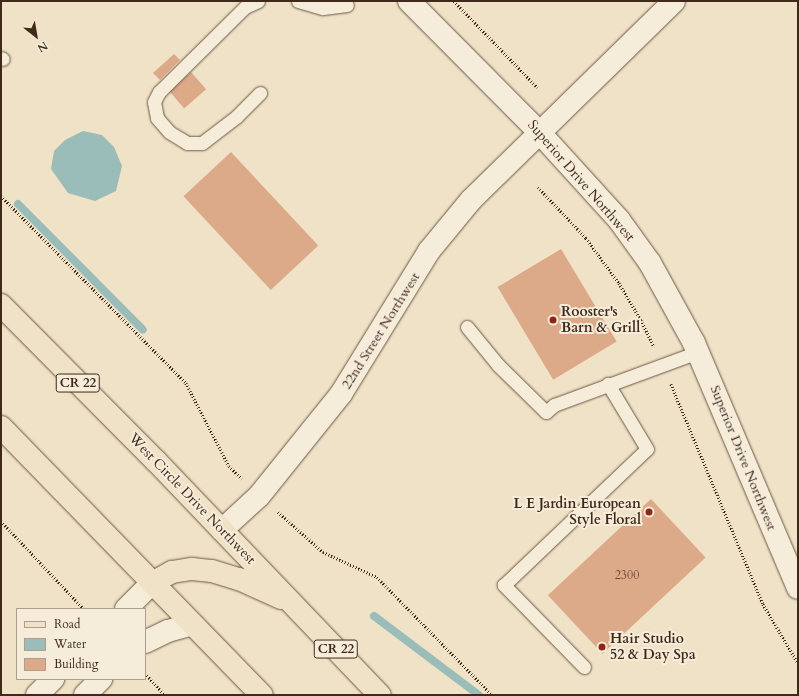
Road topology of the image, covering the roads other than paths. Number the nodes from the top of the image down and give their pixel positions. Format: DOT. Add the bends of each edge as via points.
graph roads {
  1 [pos="258,1"];
  2 [pos="298,1"];
  3 [pos="409,1"];
  4 [pos="674,1"];
  5 [pos="347,5"];
  6 [pos="260,93"];
  7 [pos="539,132"];
  8 [pos="1,304"];
  9 [pos="467,327"];
  10 [pos="698,352"];
  11 [pos="608,384"];
  12 [pos="1,427"];
  13 [pos="222,530"];
  14 [pos="152,583"];
  15 [pos="798,588"];
  16 [pos="291,603"];
  17 [pos="127,608"];
  18 [pos="192,624"];
  19 [pos="146,642"];
  20 [pos="584,667"];
  21 [pos="53,680"];
  22 [pos="100,680"];
  23 [pos="37,695"];
  24 [pos="85,695"];
  25 [pos="262,695"];
  26 [pos="380,695"];
  1 -- 6 [label="lane" via="245,7 159,92 154,102 157,118 169,132 187,143 202,143 236,117"];
  2 -- 5 [label="lane" via="323,8"];
  3 -- 7 [label="street, Superior Drive Northwest"];
  4 -- 7 [label="street, 22nd Street Northwest"];
  7 -- 10 [label="street, Superior Drive Northwest" via="619,220 675,304"];
  7 -- 13 [label="street, 22nd Street Northwest" via="471,200 429,251 342,394 259,496"];
  8 -- 13 [label="main road, West Circle Drive Northwest / CR 22"];
  9 -- 11 [label="lane" via="498,365 546,412 554,405"];
  10 -- 11 [label="lane" via="661,363"];
  10 -- 15 [label="street, Superior Drive Northwest"];
  11 -- 20 [label="lane" via="647,449 504,585"];
  12 -- 14 [label="main road"];
  13 -- 16 [label="main road, West Circle Drive Northwest / CR 22"];
  14 -- 16 [label="main road" via="172,572 212,571 239,579"];
  14 -- 17 [label="street"];
  14 -- 18 [label="main road"];
  16 -- 26 [label="main road, West Circle Drive Northwest / CR 22"];
  18 -- 19 [label="street" via="168,631"];
  18 -- 25 [label="main road"];
  21 -- 23 [label="street"];
  22 -- 24 [label="street"];
}
